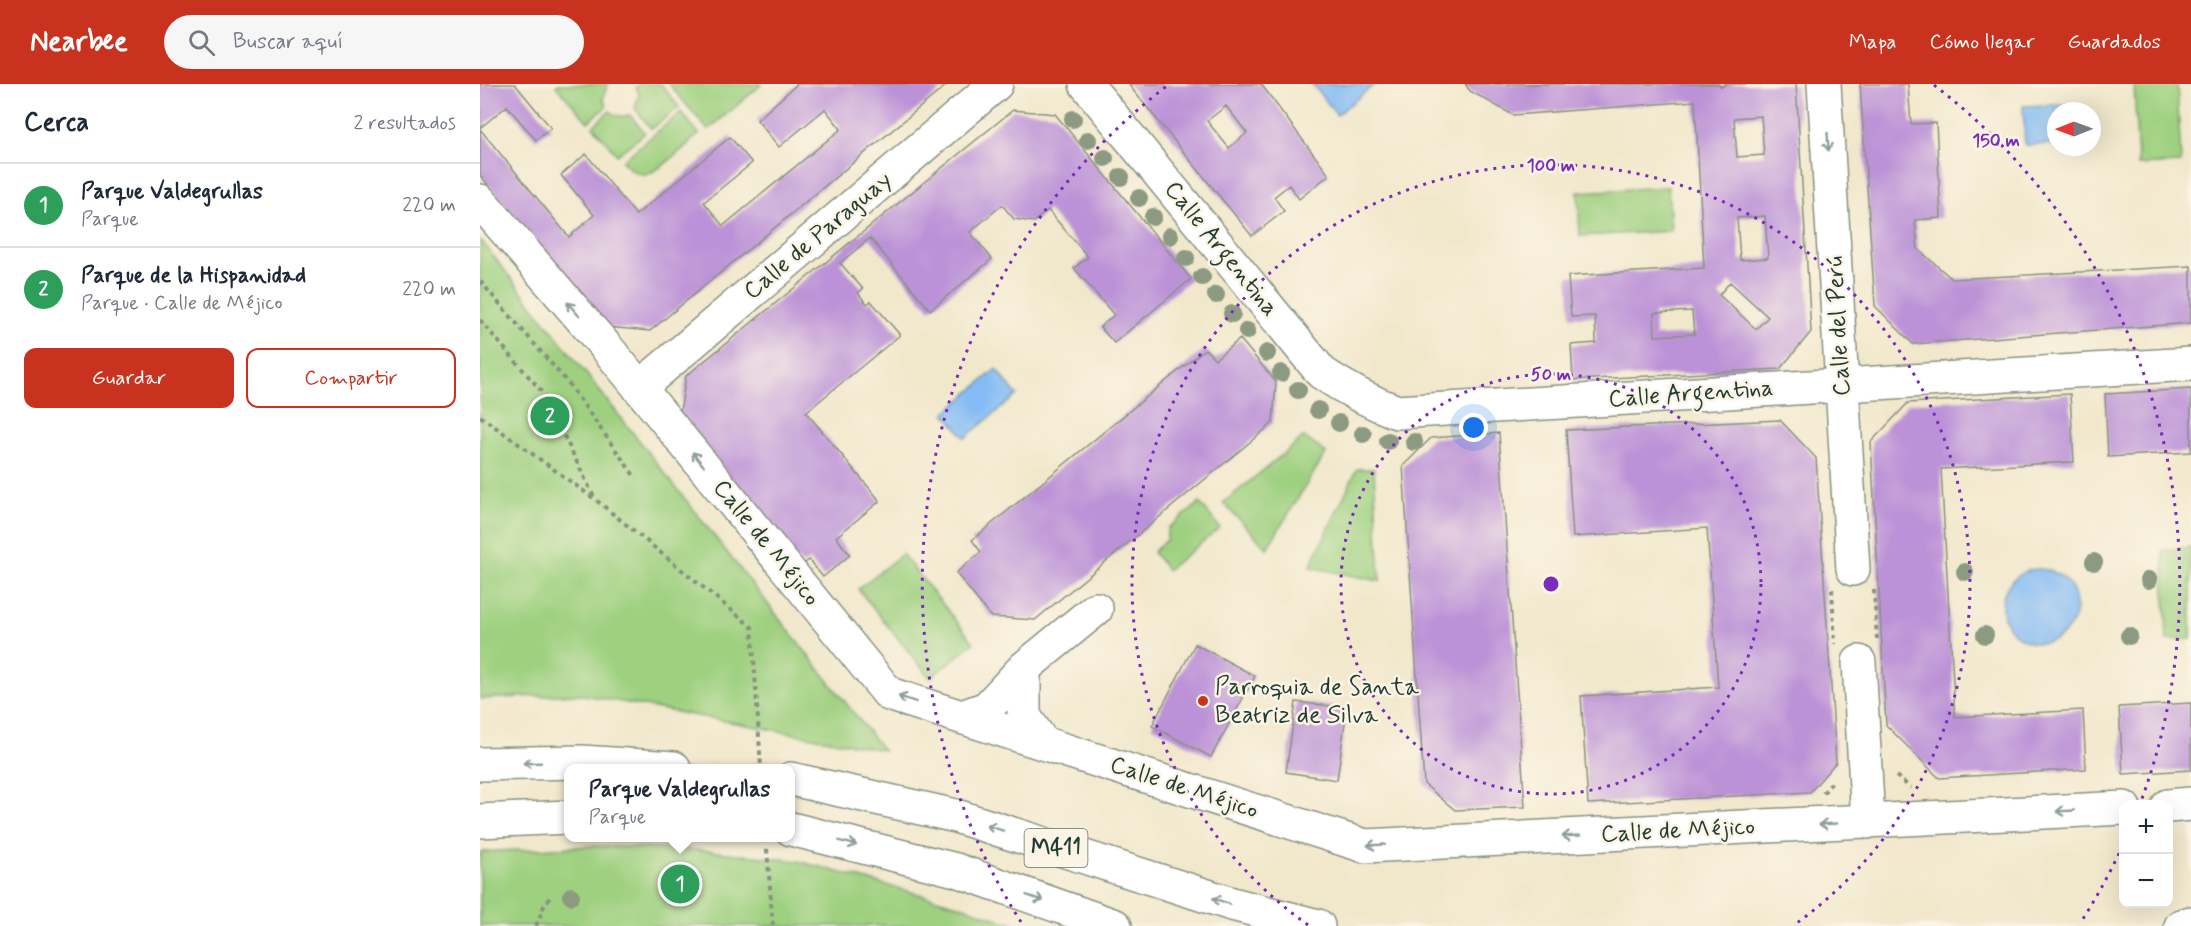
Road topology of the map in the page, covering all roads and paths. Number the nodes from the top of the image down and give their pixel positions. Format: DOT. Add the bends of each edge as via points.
graph roads {
  1 [pos="996,84"];
  2 [pos="1086,84"];
  3 [pos="1824,84"];
  4 [pos="480,201"];
  5 [pos="480,281"];
  6 [pos="480,320"];
  7 [pos="2191,364"];
  8 [pos="1842,384"];
  9 [pos="639,388"];
  10 [pos="480,416"];
  11 [pos="635,477"];
  12 [pos="596,500"];
  13 [pos="1853,576"];
  14 [pos="1096,609"];
  15 [pos="1857,654"];
  16 [pos="1024,668"];
  17 [pos="962,717"];
  18 [pos="1042,743"];
  19 [pos="480,764"];
  20 [pos="612,764"];
  21 [pos="761,764"];
  22 [pos="1893,774"];
  23 [pos="1836,777"];
  24 [pos="795,780"];
  25 [pos="1919,794"];
  26 [pos="1817,801"];
  27 [pos="2191,804"];
  28 [pos="2173,806"];
  29 [pos="2119,808"];
  30 [pos="564,817"];
  31 [pos="480,820"];
  32 [pos="1868,822"];
  33 [pos="795,830"];
  34 [pos="766,842"];
  35 [pos="552,894"];
  36 [pos="2191,923"];
  37 [pos="536,926"];
  38 [pos="773,926"];
  39 [pos="1115,926"];
  40 [pos="1318,926"];
  41 [pos="2181,926"];
  1 -- 9 [label="street, Calle de Paraguay"];
  2 -- 8 [label="street, Calle Argentina" via="1322,373 1370,402 1397,412 1429,412"];
  3 -- 8 [label="street, Calle del Perú, one-way"];
  9 -- 4 [label="street, Calle de Méjico, one-way"];
  5 -- 11 [label="path" via="568,383"];
  6 -- 12 [label="path" via="543,393"];
  7 -- 8 [label="street, Calle Argentina"];
  8 -- 13 [label="street, Calle del Perú"];
  17 -- 9 [label="street, Calle de Méjico, one-way" via="889,694"];
  10 -- 12 [label="path"];
  12 -- 21 [label="path" via="752,627"];
  13 -- 15 [label="path"];
  13 -- 15 [label="path"];
  14 -- 16 [label="street"];
  15 -- 32 [label="street"];
  16 -- 17 [label="street" via="987,708"];
  16 -- 18 [label="street" via="1024,716"];
  17 -- 18 [label="street, Calle de Méjico"];
  32 -- 18 [label="street, Calle de Méjico, one-way" via="1365,846"];
  20 -- 19 [label="street, one-way"];
  22 -- 25 [label="path"];
  23 -- 26 [label="path"];
  40 -- 24 [label="street, M411, one-way" via="1232,904 956,816"];
  27 -- 28 [label="street"];
  29 -- 32 [label="street, Calle de Méjico, one-way"];
  30 -- 31 [label="street"];
  33 -- 39 [label="street, one-way" via="956,870"];
  34 -- 38 [label="path"];
  35 -- 37 [label="path"];
  36 -- 41 [label="street"];
}
